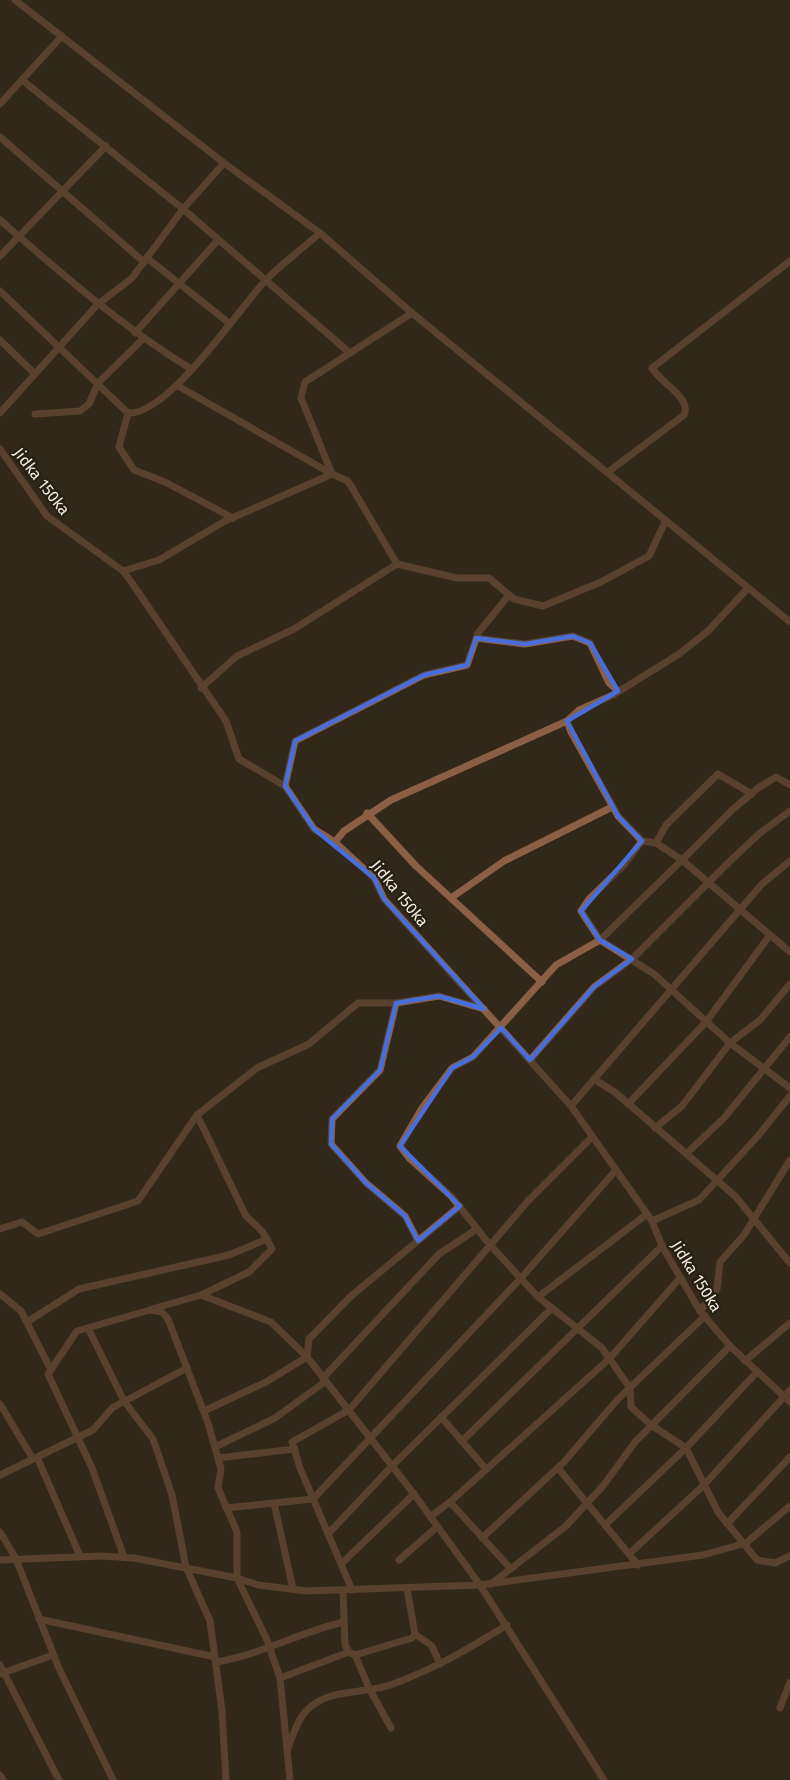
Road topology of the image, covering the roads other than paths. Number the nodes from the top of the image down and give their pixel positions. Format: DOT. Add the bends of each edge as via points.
graph roads {
  1 [pos="15,0"];
  2 [pos="62,36"];
  3 [pos="22,80"];
  4 [pos="0,104"];
  5 [pos="0,137"];
  6 [pos="106,146"];
  7 [pos="224,163"];
  8 [pos="61,190"];
  9 [pos="183,209"];
  10 [pos="0,220"];
  11 [pos="320,233"];
  12 [pos="17,235"];
  13 [pos="218,240"];
  14 [pos="0,256"];
  15 [pos="146,260"];
  16 [pos="790,261"];
  17 [pos="266,280"];
  18 [pos="180,284"];
  19 [pos="0,291"];
  20 [pos="97,305"];
  21 [pos="412,313"];
  22 [pos="229,323"];
  23 [pos="135,333"];
  24 [pos="143,339"];
  25 [pos="0,340"];
  26 [pos="62,347"];
  27 [pos="350,353"];
  28 [pos="191,369"];
  29 [pos="35,374"];
  30 [pos="98,383"];
  31 [pos="178,386"];
  32 [pos="0,412"];
  33 [pos="128,413"];
  34 [pos="35,414"];
  35 [pos="0,449"];
  36 [pos="608,472"];
  37 [pos="332,474"];
  38 [pos="233,518"];
  39 [pos="666,520"];
  40 [pos="398,564"];
  41 [pos="123,571"];
  42 [pos="748,588"];
  43 [pos="509,595"];
  44 [pos="790,622"];
  45 [pos="476,638"];
  46 [pos="201,688"];
  47 [pos="618,692"];
  48 [pos="567,721"];
  49 [pos="790,785"];
  50 [pos="285,786"];
  51 [pos="752,794"];
  52 [pos="612,807"];
  53 [pos="790,811"];
  54 [pos="367,813"];
  55 [pos="642,841"];
  56 [pos="335,842"];
  57 [pos="656,843"];
  58 [pos="682,860"];
  59 [pos="790,861"];
  60 [pos="709,884"];
  61 [pos="451,898"];
  62 [pos="741,910"];
  63 [pos="770,935"];
  64 [pos="600,940"];
  65 [pos="790,952"];
  66 [pos="632,960"];
  67 [pos="542,982"];
  68 [pos="790,984"];
  69 [pos="671,989"];
  70 [pos="396,1003"];
  71 [pos="484,1009"];
  72 [pos="706,1022"];
  73 [pos="501,1028"];
  74 [pos="790,1037"];
  75 [pos="730,1043"];
  76 [pos="530,1060"];
  77 [pos="764,1069"];
  78 [pos="594,1079"];
  79 [pos="790,1088"];
  80 [pos="790,1096"];
  81 [pos="628,1104"];
  82 [pos="571,1106"];
  83 [pos="197,1115"];
  84 [pos="655,1128"];
  85 [pos="592,1137"];
  86 [pos="687,1153"];
  87 [pos="790,1160"];
  88 [pos="616,1170"];
  89 [pos="717,1181"];
  90 [pos="460,1206"];
  91 [pos="647,1214"];
  92 [pos="753,1217"];
  93 [pos="652,1221"];
  94 [pos="0,1229"];
  95 [pos="477,1229"];
  96 [pos="267,1239"];
  97 [pos="418,1241"];
  98 [pos="490,1245"];
  99 [pos="662,1246"];
  100 [pos="790,1263"];
  101 [pos="520,1278"];
  102 [pos="680,1278"];
  103 [pos="0,1294"];
  104 [pos="201,1295"];
  105 [pos="538,1297"];
  106 [pos="552,1308"];
  107 [pos="150,1310"];
  108 [pos="703,1314"];
  109 [pos="27,1322"];
  110 [pos="790,1323"];
  111 [pos="576,1327"];
  112 [pos="88,1328"];
  113 [pos="730,1346"];
  114 [pos="307,1357"];
  115 [pos="609,1359"];
  116 [pos="745,1361"];
  117 [pos="187,1368"];
  118 [pos="51,1370"];
  119 [pos="757,1372"];
  120 [pos="324,1380"];
  121 [pos="630,1388"];
  122 [pos="790,1390"];
  123 [pos="787,1400"];
  124 [pos="124,1401"];
  125 [pos="0,1404"];
  126 [pos="349,1410"];
  127 [pos="204,1411"];
  128 [pos="441,1418"];
  129 [pos="651,1425"];
  130 [pos="78,1437"];
  131 [pos="370,1437"];
  132 [pos="462,1441"];
  133 [pos="215,1447"];
  134 [pos="686,1448"];
  135 [pos="295,1449"];
  136 [pos="35,1458"];
  137 [pos="218,1458"];
  138 [pos="790,1458"];
  139 [pos="392,1466"];
  140 [pos="558,1468"];
  141 [pos="486,1469"];
  142 [pos="0,1475"];
  143 [pos="704,1485"];
  144 [pos="414,1494"];
  145 [pos="313,1499"];
  146 [pos="450,1502"];
  147 [pos="274,1503"];
  148 [pos="587,1503"];
  149 [pos="790,1506"];
  150 [pos="226,1508"];
  151 [pos="430,1517"];
  152 [pos="727,1524"];
  153 [pos="605,1525"];
  154 [pos="437,1527"];
  155 [pos="0,1532"];
  156 [pos="328,1534"];
  157 [pos="482,1538"];
  158 [pos="746,1543"];
  159 [pos="629,1554"];
  160 [pos="80,1556"];
  161 [pos="790,1556"];
  162 [pos="124,1557"];
  163 [pos="16,1559"];
  164 [pos="0,1560"];
  165 [pos="399,1560"];
  166 [pos="341,1564"];
  167 [pos="638,1565"];
  168 [pos="186,1568"];
  169 [pos="510,1568"];
  170 [pos="237,1578"];
  171 [pos="491,1584"];
  172 [pos="480,1586"];
  173 [pos="407,1588"];
  174 [pos="293,1589"];
  175 [pos="343,1590"];
  176 [pos="352,1590"];
  177 [pos="39,1619"];
  178 [pos="344,1622"];
  179 [pos="507,1624"];
  180 [pos="415,1634"];
  181 [pos="270,1648"];
  182 [pos="352,1653"];
  183 [pos="53,1655"];
  184 [pos="215,1660"];
  185 [pos="440,1664"];
  186 [pos="1,1670"];
  187 [pos="280,1678"];
  188 [pos="790,1682"];
  189 [pos="369,1688"];
  190 [pos="780,1708"];
  191 [pos="391,1728"];
  192 [pos="287,1750"];
  193 [pos="0,1775"];
  194 [pos="3,1780"];
  195 [pos="59,1780"];
  196 [pos="113,1780"];
  197 [pos="226,1780"];
  198 [pos="290,1780"];
  199 [pos="604,1780"];
  1 -- 2 [label="street"];
  2 -- 3 [label="street"];
  2 -- 7 [label="street"];
  3 -- 4 [label="street"];
  3 -- 6 [label="street"];
  5 -- 8 [label="street"];
  6 -- 8 [label="street"];
  6 -- 9 [label="street"];
  7 -- 9 [label="street"];
  7 -- 11 [label="street"];
  8 -- 12 [label="street"];
  8 -- 15 [label="street"];
  9 -- 13 [label="street"];
  9 -- 15 [label="street"];
  10 -- 12 [label="street"];
  11 -- 17 [label="street"];
  11 -- 21 [label="street"];
  12 -- 14 [label="street"];
  12 -- 20 [label="street"];
  13 -- 17 [label="street"];
  13 -- 18 [label="street"];
  15 -- 18 [label="street"];
  15 -- 20 [label="street" via="126,284"];
  16 -- 36 [label="street" via="652,368 685,402 684,415"];
  17 -- 22 [label="street"];
  17 -- 27 [label="street"];
  18 -- 22 [label="street"];
  18 -- 23 [label="street"];
  19 -- 26 [label="street"];
  20 -- 23 [label="street"];
  20 -- 26 [label="street"];
  21 -- 27 [label="street"];
  21 -- 36 [label="street"];
  22 -- 28 [label="street"];
  23 -- 24 [label="street"];
  24 -- 28 [label="street"];
  24 -- 30 [label="street"];
  25 -- 29 [label="street"];
  26 -- 29 [label="street"];
  26 -- 30 [label="street"];
  27 -- 37 [label="street" via="304,382 301,398"];
  28 -- 31 [label="street"];
  29 -- 32 [label="street"];
  30 -- 33 [label="street"];
  30 -- 34 [label="street" via="89,404 80,411"];
  31 -- 33 [label="street" via="144,411"];
  31 -- 37 [label="street"];
  33 -- 38 [label="street" via="119,447 134,470"];
  35 -- 41 [label="street, Jidka 150ka" via="47,516"];
  36 -- 39 [label="street"];
  37 -- 38 [label="street"];
  37 -- 40 [label="street" via="348,481"];
  38 -- 41 [label="street" via="159,560"];
  39 -- 42 [label="street"];
  39 -- 43 [label="street" via="649,556 601,582 543,606"];
  40 -- 43 [label="street" via="457,578 489,578"];
  40 -- 46 [label="street" via="294,629 237,656"];
  41 -- 46 [label="street, Jidka 150ka"];
  42 -- 44 [label="street"];
  42 -- 47 [label="street" via="708,632"];
  43 -- 45 [label="street"];
  45 -- 47 [label="street" via="525,644 573,636 590,643 609,683"];
  45 -- 50 [label="street" via="467,665 424,675 295,741"];
  46 -- 50 [label="street, Jidka 150ka" via="228,725 239,759"];
  47 -- 48 [label="street" via="579,710"];
  48 -- 52 [label="street"];
  48 -- 54 [label="street"];
  49 -- 51 [label="street" via="776,777"];
  50 -- 56 [label="street, Jidka 150ka" via="314,829"];
  51 -- 57 [label="street" via="718,774 666,825"];
  51 -- 58 [label="street"];
  52 -- 55 [label="street"];
  52 -- 61 [label="street" via="504,861"];
  53 -- 60 [label="street" via="760,833"];
  54 -- 56 [label="street"];
  54 -- 61 [label="street"];
  55 -- 57 [label="street"];
  55 -- 64 [label="street" via="582,911"];
  56 -- 71 [label="street, Jidka 150ka" via="374,878 383,897"];
  57 -- 58 [label="street"];
  58 -- 60 [label="street"];
  58 -- 64 [label="street"];
  59 -- 62 [label="street" via="762,884"];
  60 -- 62 [label="street"];
  60 -- 66 [label="street"];
  61 -- 67 [label="street"];
  62 -- 63 [label="street"];
  62 -- 69 [label="street"];
  63 -- 65 [label="street"];
  63 -- 72 [label="street"];
  64 -- 66 [label="street"];
  64 -- 67 [label="street" via="556,965"];
  66 -- 69 [label="street"];
  66 -- 76 [label="street" via="594,987"];
  67 -- 73 [label="street"];
  68 -- 75 [label="street" via="760,1020"];
  69 -- 72 [label="street"];
  69 -- 78 [label="street"];
  70 -- 71 [label="street" via="439,996"];
  70 -- 83 [label="street" via="358,1003 309,1044 257,1068"];
  70 -- 97 [label="street" via="380,1070 332,1119 331,1144 366,1183 405,1216"];
  71 -- 73 [label="street, Jidka 150ka"];
  72 -- 75 [label="street"];
  72 -- 81 [label="street"];
  73 -- 76 [label="street, Jidka 150ka"];
  73 -- 90 [label="street" via="473,1057 452,1068 400,1146"];
  74 -- 77 [label="street"];
  75 -- 77 [label="street"];
  75 -- 84 [label="street" via="682,1106"];
  76 -- 82 [label="street, Jidka 150ka"];
  77 -- 79 [label="street"];
  77 -- 86 [label="street" via="724,1118"];
  78 -- 81 [label="street"];
  78 -- 82 [label="street"];
  80 -- 89 [label="street"];
  81 -- 84 [label="street"];
  82 -- 85 [label="street, Jidka 150ka"];
  83 -- 94 [label="street" via="138,1201 38,1234 22,1222"];
  83 -- 96 [label="street" via="246,1216"];
  84 -- 86 [label="street"];
  85 -- 88 [label="street, Jidka 150ka"];
  85 -- 98 [label="street"];
  86 -- 89 [label="street"];
  87 -- 92 [label="street"];
  88 -- 91 [label="street, Jidka 150ka"];
  88 -- 101 [label="street"];
  89 -- 92 [label="street"];
  89 -- 93 [label="street" via="699,1200"];
  90 -- 95 [label="street"];
  90 -- 97 [label="street"];
  91 -- 93 [label="street, Jidka 150ka"];
  91 -- 105 [label="street"];
  92 -- 100 [label="street"];
  92 -- 108 [label="street" via="744,1235 720,1262 717,1289"];
  93 -- 99 [label="street, Jidka 150ka"];
  95 -- 98 [label="street"];
  95 -- 120 [label="street" via="439,1254"];
  96 -- 104 [label="street" via="272,1249 249,1272"];
  96 -- 109 [label="street" via="229,1255 79,1289"];
  97 -- 114 [label="street" via="351,1296 309,1339"];
  98 -- 101 [label="street"];
  98 -- 126 [label="street"];
  99 -- 102 [label="street, Jidka 150ka"];
  99 -- 111 [label="street"];
  101 -- 105 [label="street"];
  101 -- 131 [label="street"];
  102 -- 108 [label="street, Jidka 150ka"];
  102 -- 115 [label="street"];
  103 -- 109 [label="street" via="21,1311"];
  104 -- 107 [label="street"];
  104 -- 114 [label="street" via="271,1322"];
  105 -- 106 [label="street"];
  106 -- 111 [label="street"];
  106 -- 128 [label="street"];
  107 -- 112 [label="street"];
  107 -- 117 [label="street" via="162,1312 168,1319"];
  108 -- 113 [label="street, Jidka 150ka"];
  108 -- 121 [label="street"];
  109 -- 118 [label="street"];
  110 -- 116 [label="street"];
  111 -- 115 [label="street" via="602,1348"];
  111 -- 132 [label="street"];
  112 -- 118 [label="street" via="77,1331"];
  112 -- 124 [label="street"];
  113 -- 116 [label="street, Jidka 150ka"];
  113 -- 129 [label="street"];
  114 -- 120 [label="street"];
  114 -- 127 [label="street" via="266,1382"];
  115 -- 121 [label="street"];
  115 -- 141 [label="street"];
  116 -- 119 [label="street, Jidka 150ka"];
  117 -- 124 [label="street"];
  117 -- 127 [label="street"];
  118 -- 130 [label="street" via="48,1374"];
  119 -- 123 [label="street, Jidka 150ka"];
  119 -- 134 [label="street"];
  120 -- 126 [label="street"];
  120 -- 133 [label="street" via="275,1418"];
  121 -- 129 [label="street" via="631,1407"];
  121 -- 140 [label="street"];
  122 -- 123 [label="street"];
  123 -- 143 [label="street"];
  124 -- 130 [label="street" via="112,1408 93,1430"];
  124 -- 168 [label="street" via="153,1439 172,1496"];
  125 -- 136 [label="street"];
  126 -- 131 [label="street"];
  126 -- 135 [label="street" via="292,1442"];
  127 -- 133 [label="street"];
  128 -- 132 [label="street"];
  128 -- 139 [label="street"];
  129 -- 134 [label="street"];
  129 -- 148 [label="street"];
  130 -- 136 [label="street"];
  130 -- 162 [label="street"];
  131 -- 139 [label="street"];
  131 -- 145 [label="street"];
  132 -- 141 [label="street"];
  133 -- 137 [label="street"];
  134 -- 143 [label="street"];
  134 -- 153 [label="street"];
  135 -- 137 [label="street"];
  135 -- 145 [label="street"];
  136 -- 142 [label="street"];
  136 -- 160 [label="street"];
  137 -- 150 [label="street" via="218,1488"];
  138 -- 152 [label="street"];
  139 -- 144 [label="street"];
  139 -- 156 [label="street"];
  140 -- 148 [label="street"];
  140 -- 157 [label="street"];
  141 -- 146 [label="street"];
  143 -- 152 [label="street"];
  143 -- 159 [label="street"];
  144 -- 151 [label="street"];
  144 -- 166 [label="street"];
  145 -- 147 [label="street"];
  145 -- 156 [label="street"];
  146 -- 151 [label="street"];
  146 -- 157 [label="street"];
  147 -- 150 [label="street"];
  147 -- 174 [label="street"];
  148 -- 153 [label="street"];
  148 -- 169 [label="street" via="566,1526"];
  149 -- 158 [label="street"];
  150 -- 170 [label="street" via="237,1532"];
  151 -- 154 [label="street"];
  152 -- 158 [label="street"];
  153 -- 159 [label="street"];
  154 -- 165 [label="street"];
  154 -- 172 [label="street"];
  155 -- 163 [label="street"];
  156 -- 166 [label="street"];
  157 -- 169 [label="street"];
  158 -- 161 [label="street" via="757,1560 775,1563"];
  158 -- 167 [label="street" via="704,1555"];
  159 -- 167 [label="street"];
  160 -- 162 [label="street"];
  160 -- 163 [label="street"];
  162 -- 168 [label="street"];
  163 -- 164 [label="street"];
  163 -- 177 [label="street"];
  166 -- 176 [label="street"];
  167 -- 171 [label="street"];
  168 -- 170 [label="street"];
  168 -- 184 [label="street" via="210,1621"];
  169 -- 171 [label="street"];
  170 -- 174 [label="street"];
  170 -- 181 [label="street"];
  171 -- 172 [label="street"];
  172 -- 173 [label="street"];
  172 -- 179 [label="street"];
  173 -- 176 [label="street"];
  173 -- 180 [label="street"];
  174 -- 175 [label="street"];
  175 -- 176 [label="street"];
  175 -- 178 [label="street"];
  177 -- 183 [label="street"];
  177 -- 184 [label="street"];
  178 -- 181 [label="street" via="315,1628"];
  178 -- 182 [label="street" via="345,1645"];
  179 -- 185 [label="street"];
  179 -- 199 [label="street"];
  180 -- 182 [label="street"];
  180 -- 185 [label="street" via="432,1646"];
  181 -- 184 [label="street" via="245,1657"];
  181 -- 187 [label="street"];
  182 -- 187 [label="street"];
  182 -- 189 [label="street"];
  183 -- 186 [label="street"];
  183 -- 196 [label="street"];
  184 -- 197 [label="street"];
  185 -- 189 [label="street" via="390,1685"];
  186 -- 195 [label="street"];
  187 -- 192 [label="street"];
  188 -- 190 [label="street"];
  189 -- 191 [label="street"];
  189 -- 192 [label="street" via="343,1692 312,1706 296,1728"];
  192 -- 198 [label="street"];
  193 -- 194 [label="street"];
}
